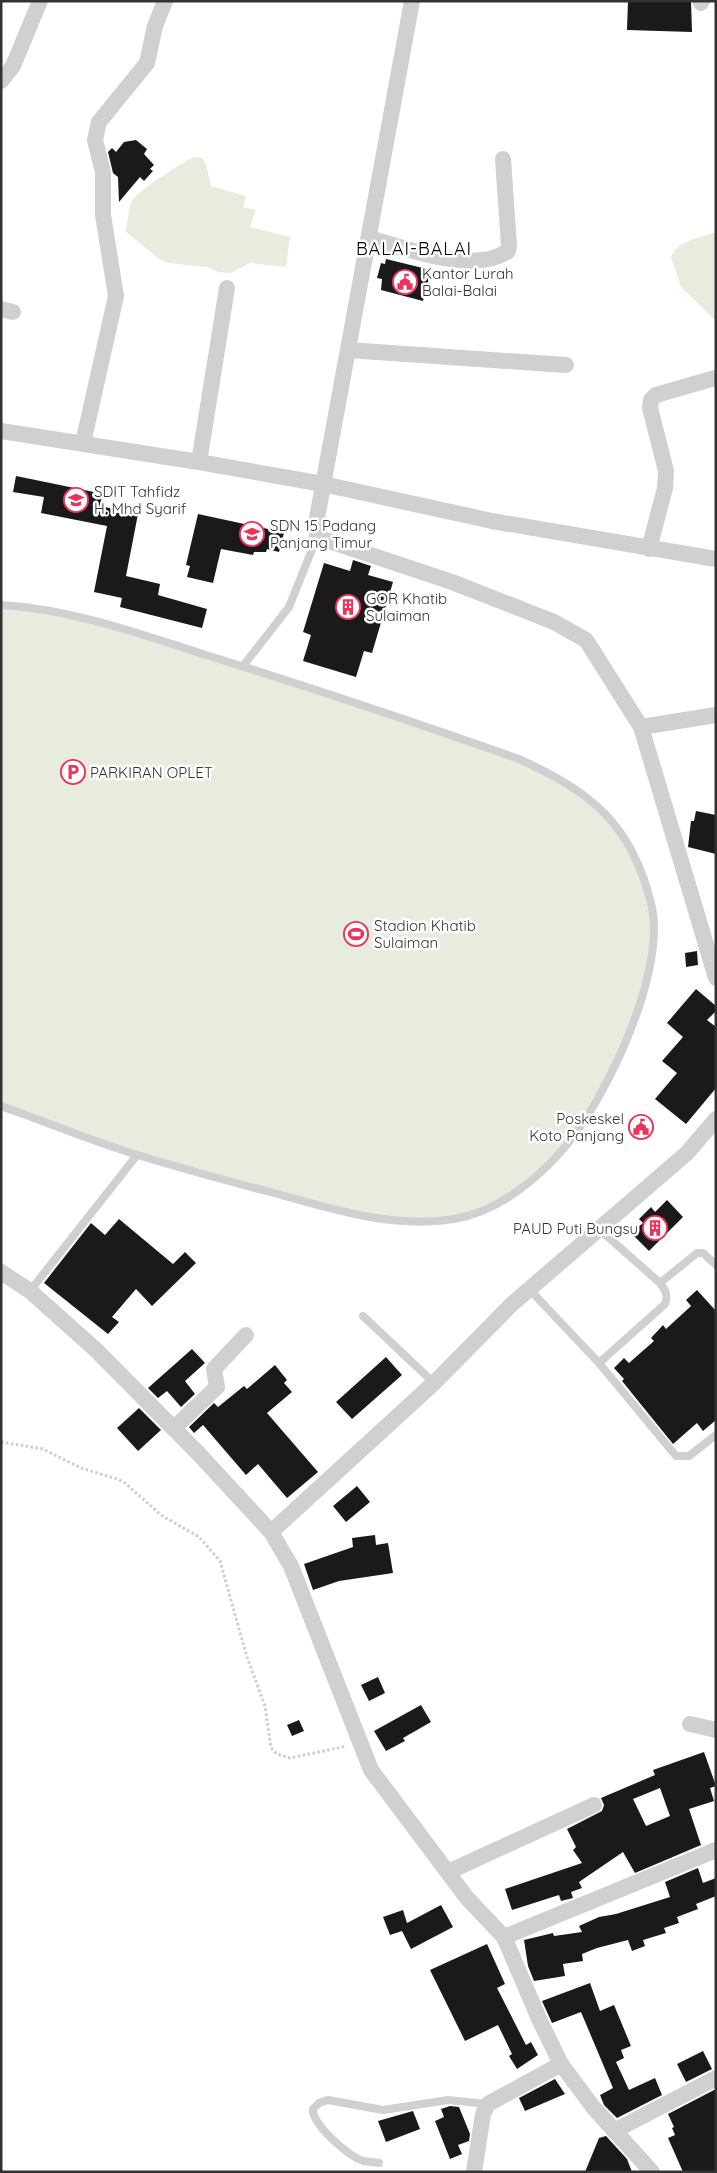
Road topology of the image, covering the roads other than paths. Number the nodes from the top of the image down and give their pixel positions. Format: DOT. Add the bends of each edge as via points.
graph roads {
  1 [pos="40,1"];
  2 [pos="165,1"];
  3 [pos="412,1"];
  4 [pos="7,65"];
  5 [pos="1,81"];
  6 [pos="503,159"];
  7 [pos="369,238"];
  8 [pos="227,288"];
  9 [pos="348,350"];
  10 [pos="566,365"];
  11 [pos="715,378"];
  12 [pos="1,431"];
  13 [pos="83,443"];
  14 [pos="199,462"];
  15 [pos="323,484"];
  16 [pos="317,537"];
  17 [pos="649,548"];
  18 [pos="716,559"];
  19 [pos="1,605"];
  20 [pos="243,666"];
  21 [pos="716,715"];
  22 [pos="641,727"];
  23 [pos="716,978"];
  24 [pos="1,1106"];
  25 [pos="716,1119"];
  26 [pos="137,1155"];
  27 [pos="599,1229"];
  28 [pos="716,1265"];
  29 [pos="1,1272"];
  30 [pos="660,1283"];
  31 [pos="530,1290"];
  32 [pos="30,1291"];
  33 [pos="363,1316"];
  34 [pos="246,1335"];
  35 [pos="599,1363"];
  36 [pos="434,1383"];
  37 [pos="174,1428"];
  38 [pos="716,1435"];
  39 [pos="271,1532"];
  40 [pos="690,1724"];
  41 [pos="716,1730"];
  42 [pos="594,1805"];
  43 [pos="716,1850"];
  44 [pos="448,1872"];
  45 [pos="504,1937"];
  46 [pos="561,2064"];
  47 [pos="716,2078"];
  48 [pos="488,2104"];
  49 [pos="614,2131"];
  50 [pos="379,2163"];
  51 [pos="474,2172"];
  52 [pos="652,2172"];
  1 -- 4 [label="street"];
  2 -- 13 [label="street" via="155,26 147,63 99,122 96,131 95,140 103,172 102,215 116,296"];
  3 -- 7 [label="street"];
  4 -- 5 [label="street"];
  6 -- 7 [label="street" via="509,246 503,255 469,260 445,259"];
  7 -- 9 [label="street"];
  8 -- 14 [label="street"];
  9 -- 10 [label="street"];
  9 -- 15 [label="street"];
  11 -- 17 [label="street" via="656,395 651,400 650,408 666,471 665,488"];
  12 -- 13 [label="street"];
  13 -- 14 [label="street"];
  14 -- 15 [label="street"];
  15 -- 16 [label="street" via="316,518"];
  15 -- 17 [label="street" via="492,522"];
  16 -- 20 [label="lane" via="289,607"];
  16 -- 22 [label="street" via="452,582 554,622 576,634 593,648"];
  17 -- 18 [label="street"];
  19 -- 20 [label="lane" via="53,610"];
  20 -- 26 [label="lane" via="518,759 559,780 607,813 633,852 652,905 654,941 646,979 629,1035 607,1079 564,1148 526,1185 476,1214 439,1221 382,1220"];
  21 -- 22 [label="street"];
  22 -- 23 [label="street"];
  24 -- 26 [label="lane"];
  25 -- 27 [label="street" via="687,1153"];
  26 -- 32 [label="lane"];
  27 -- 30 [label="lane"];
  27 -- 31 [label="street"];
  28 -- 30 [label="lane" via="703,1253 697,1253"];
  29 -- 32 [label="street"];
  30 -- 35 [label="lane" via="666,1290 665,1304"];
  31 -- 35 [label="lane"];
  31 -- 36 [label="street"];
  32 -- 37 [label="street" via="96,1350"];
  33 -- 36 [label="lane"];
  34 -- 37 [label="street" via="214,1368 217,1387"];
  35 -- 38 [label="lane" via="676,1456 689,1456"];
  36 -- 39 [label="street"];
  37 -- 39 [label="street"];
  39 -- 44 [label="street" via="291,1566 371,1770"];
  40 -- 41 [label="street"];
  42 -- 44 [label="street"];
  43 -- 45 [label="street"];
  44 -- 45 [label="street" via="467,1898"];
  45 -- 46 [label="street"];
  46 -- 48 [label="street"];
  46 -- 49 [label="street"];
  47 -- 49 [label="street"];
  48 -- 50 [label="lane" via="448,2100 376,2109 328,2100 313,2109 321,2127 348,2152 363,2161"];
  48 -- 51 [label="street" via="483,2114"];
  49 -- 52 [label="street"];
}
